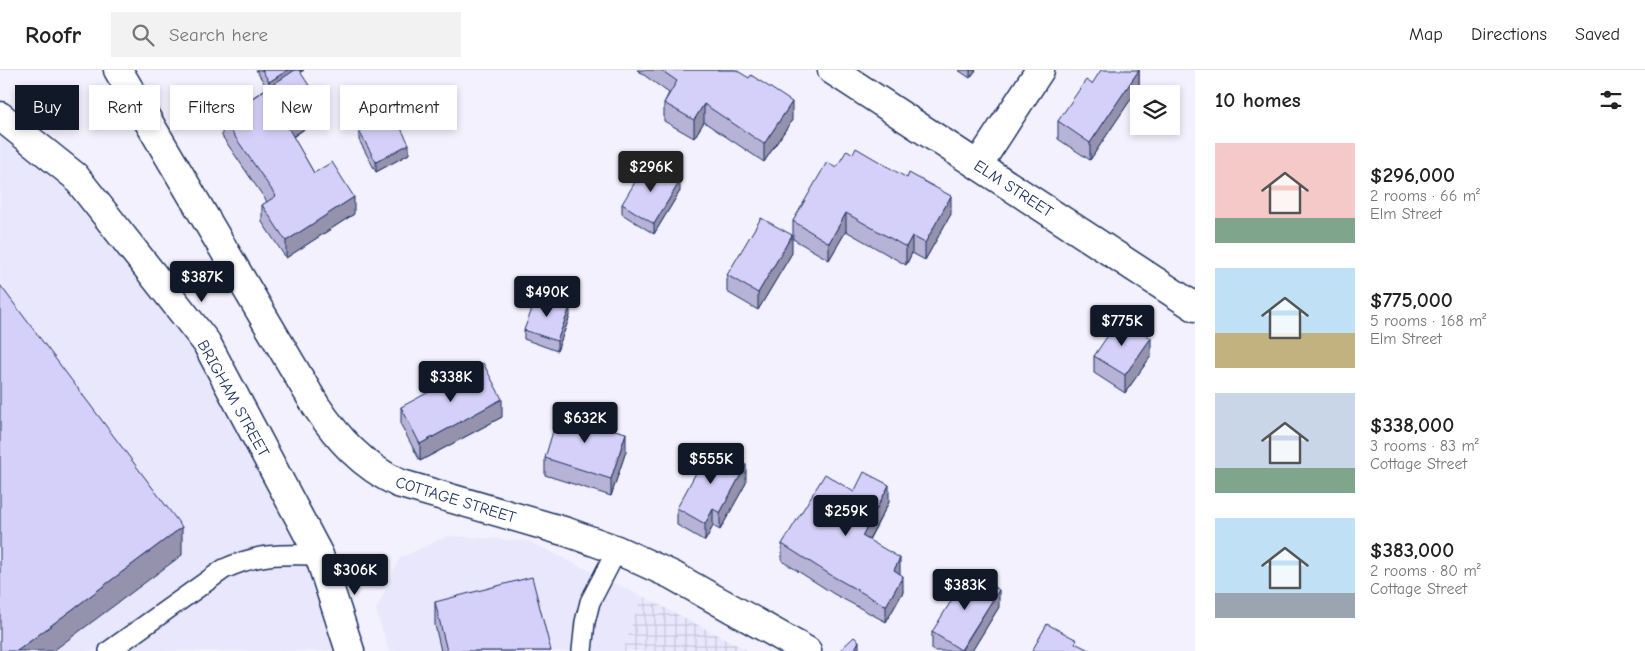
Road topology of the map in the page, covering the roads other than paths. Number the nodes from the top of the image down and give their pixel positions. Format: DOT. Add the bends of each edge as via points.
graph roads {
  1 [pos="118,70"];
  2 [pos="832,70"];
  3 [pos="1040,70"];
  4 [pos="0,116"];
  5 [pos="978,165"];
  6 [pos="1195,307"];
  7 [pos="617,550"];
  8 [pos="319,555"];
  9 [pos="109,651"];
  10 [pos="350,651"];
  11 [pos="582,651"];
  12 [pos="807,651"];
  1 -- 7 [label="street, COTTAGE STREET" via="316,406 347,447 380,474 398,483 567,532"];
  2 -- 5 [label="street, ELM STREET"];
  3 -- 5 [label="street"];
  4 -- 8 [label="street, BRIGHAM STREET" via="75,176 206,342"];
  5 -- 6 [label="street, ELM STREET"];
  7 -- 11 [label="lane" via="590,602"];
  7 -- 12 [label="street, COTTAGE STREET" via="672,575"];
  8 -- 9 [label="lane" via="261,556 224,569"];
  8 -- 10 [label="street, BRIGHAM STREET"];
}
